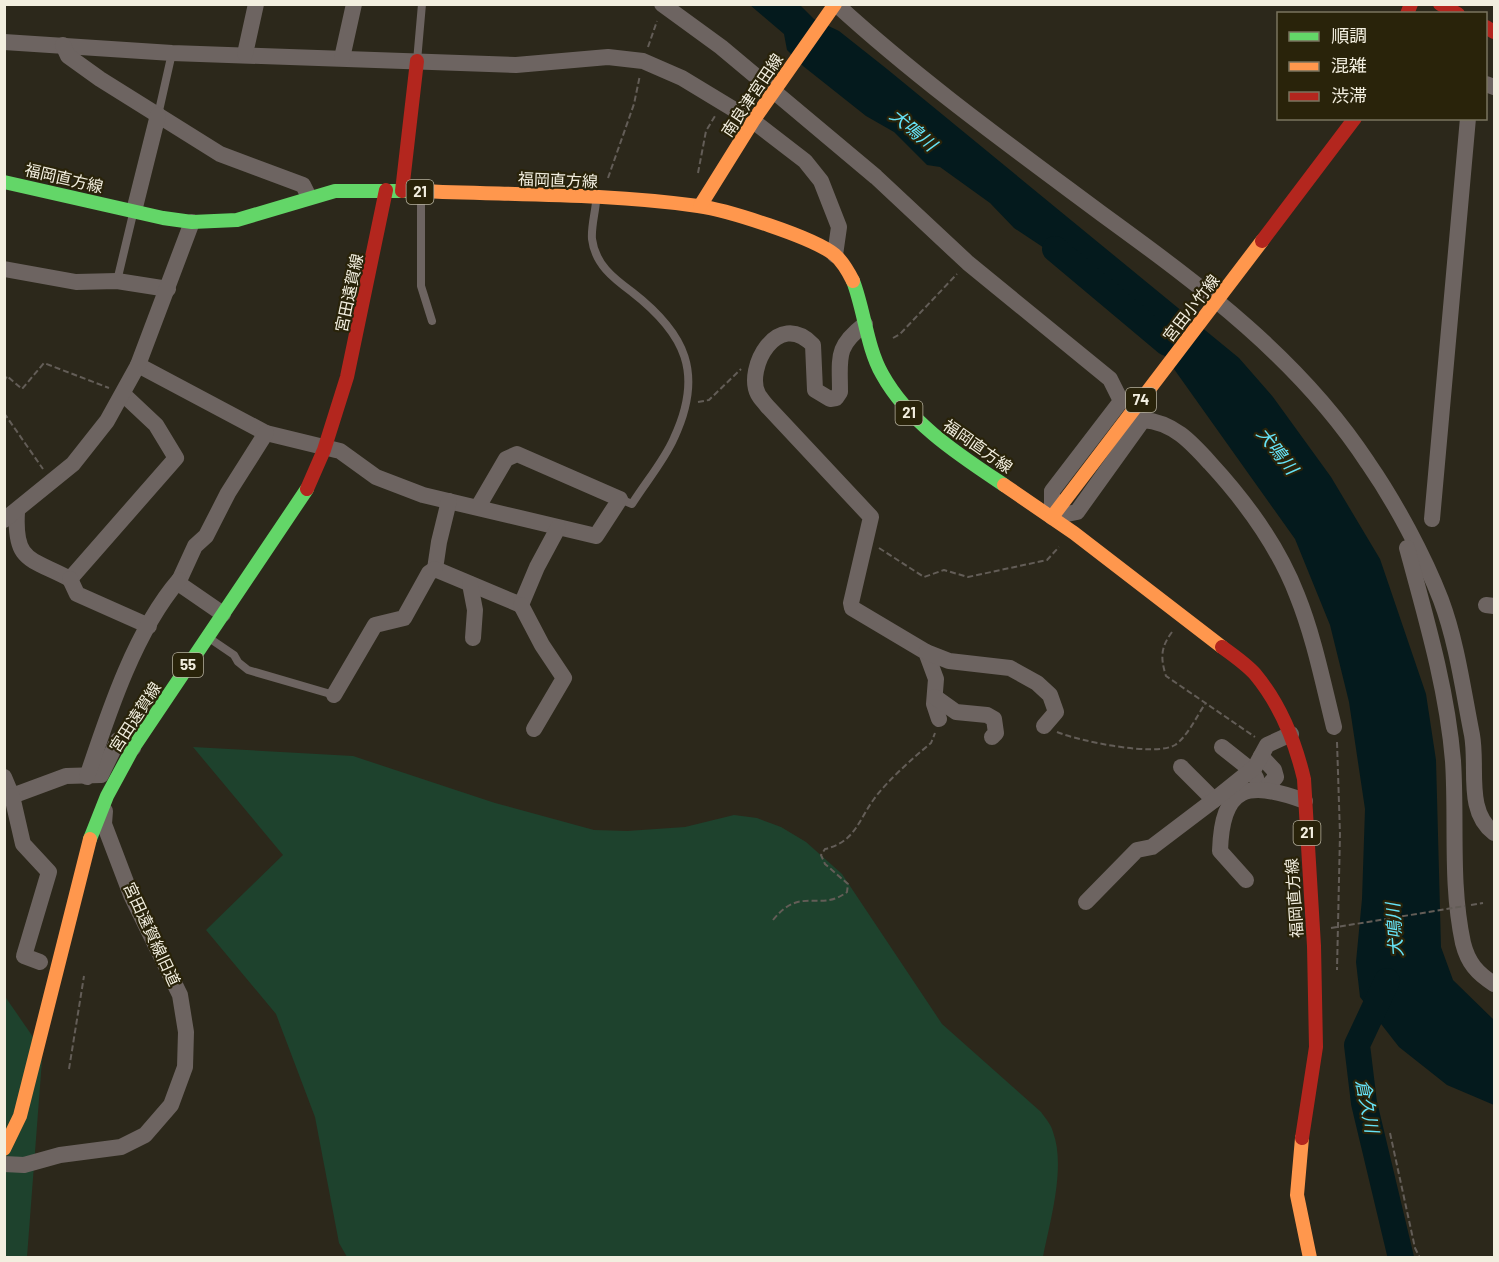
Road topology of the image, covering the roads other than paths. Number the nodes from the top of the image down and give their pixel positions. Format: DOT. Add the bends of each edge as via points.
graph roads {
  1 [pos="256,4"];
  2 [pos="354,4"];
  3 [pos="422,4"];
  4 [pos="836,4"];
  5 [pos="1440,4"];
  6 [pos="663,5"];
  7 [pos="1454,12"];
  8 [pos="4,42"];
  9 [pos="63,45"];
  10 [pos="172,53"];
  11 [pos="245,54"];
  12 [pos="342,58"];
  13 [pos="417,61"];
  14 [pos="773,91"];
  15 [pos="158,115"];
  16 [pos="1353,120"];
  17 [pos="1468,120"];
  18 [pos="753,121"];
  19 [pos="4,182"];
  20 [pos="386,190"];
  21 [pos="402,191"];
  22 [pos="421,192"];
  23 [pos="309,197"];
  24 [pos="599,199"];
  25 [pos="700,206"];
  26 [pos="134,211"];
  27 [pos="192,222"];
  28 [pos="835,255"];
  29 [pos="4,269"];
  30 [pos="117,281"];
  31 [pos="168,289"];
  32 [pos="1217,300"];
  33 [pos="432,321"];
  34 [pos="865,324"];
  35 [pos="138,365"];
  36 [pos="123,394"];
  37 [pos="266,433"];
  38 [pos="326,448"];
  39 [pos="620,499"];
  40 [pos="449,501"];
  41 [pos="1395,506"];
  42 [pos="478,507"];
  43 [pos="9,515"];
  44 [pos="1052,517"];
  45 [pos="1432,519"];
  46 [pos="558,528"];
  47 [pos="435,569"];
  48 [pos="70,579"];
  49 [pos="179,580"];
  50 [pos="470,584"];
  51 [pos="521,605"];
  52 [pos="223,614"];
  53 [pos="149,626"];
  54 [pos="207,637"];
  55 [pos="473,638"];
  56 [pos="926,652"];
  57 [pos="334,695"];
  58 [pos="935,697"];
  59 [pos="939,719"];
  60 [pos="1044,726"];
  61 [pos="1334,727"];
  62 [pos="534,729"];
  63 [pos="1291,734"];
  64 [pos="992,736"];
  65 [pos="1222,747"];
  66 [pos="133,748"];
  67 [pos="1264,751"];
  68 [pos="1181,767"];
  69 [pos="1251,771"];
  70 [pos="4,777"];
  71 [pos="87,777"];
  72 [pos="1267,788"];
  73 [pos="12,796"];
  74 [pos="107,796"];
  75 [pos="1214,800"];
  76 [pos="1305,801"];
  77 [pos="1494,833"];
  78 [pos="1246,880"];
  79 [pos="1086,902"];
  80 [pos="40,962"];
  81 [pos="1494,984"];
  82 [pos="4,1149"];
  83 [pos="4,1164"];
  84 [pos="1310,1257"];
  1 -- 11 [label="street"];
  2 -- 12 [label="street"];
  3 -- 13 [label="lane"];
  4 -- 14 [label="main road, 南良津宮田線"];
  4 -- 32 [label="street" via="1010,145"];
  5 -- 7 [label="main road"];
  6 -- 14 [label="street"];
  8 -- 9 [label="street"];
  9 -- 10 [label="street"];
  9 -- 15 [label="street" via="68,56"];
  10 -- 11 [label="street"];
  10 -- 15 [label="lane"];
  11 -- 12 [label="street"];
  12 -- 13 [label="street"];
  13 -- 18 [label="street" via="516,65 608,57 643,61 682,78"];
  13 -- 21 [label="main road"];
  14 -- 18 [label="main road, 南良津宮田線"];
  14 -- 44 [label="street" via="876,177 968,263 1110,379 1121,401 1052,491"];
  15 -- 23 [label="street" via="220,154 303,185"];
  15 -- 26 [label="street"];
  16 -- 32 [label="main road, 宮田小竹線 / 74"];
  17 -- 45 [label="street"];
  18 -- 25 [label="main road, 南良津宮田線"];
  18 -- 28 [label="street" via="805,161 821,181 839,227"];
  19 -- 26 [label="main road, 福岡直方線 / 21"];
  20 -- 21 [label="main road, 福岡直方線 / 21"];
  20 -- 23 [label="main road, 福岡直方線 / 21" via="335,191"];
  20 -- 38 [label="main road, 宮田遠賀線 / 55" via="368,287"];
  21 -- 22 [label="main road, 福岡直方線 / 21"];
  22 -- 24 [label="main road, 福岡直方線 / 21"];
  22 -- 33 [label="lane" via="421,286"];
  23 -- 27 [label="main road, 福岡直方線 / 21" via="237,219"];
  24 -- 25 [label="main road, 福岡直方線 / 21"];
  24 -- 39 [label="lane" via="592,238 599,259 611,278 633,293 676,335 691,381 674,439 632,504"];
  25 -- 28 [label="main road, 福岡直方線 / 21" via="810,239"];
  26 -- 27 [label="main road, 福岡直方線 / 21"];
  26 -- 30 [label="lane"];
  27 -- 31 [label="street"];
  28 -- 34 [label="main road, 福岡直方線 / 21" via="854,284"];
  29 -- 30 [label="street" via="76,282"];
  30 -- 31 [label="street"];
  31 -- 35 [label="street"];
  32 -- 41 [label="street" via="1309,387 1347,432"];
  32 -- 44 [label="main road, 宮田小竹線 / 74"];
  34 -- 44 [label="main road, 福岡直方線 / 21" via="881,373 931,434"];
  34 -- 56 [label="street" via="849,336 840,350 840,392 836,398 830,399 815,390 813,345 795,332 776,336 763,356 757,372 758,394 871,517 852,608"];
  35 -- 36 [label="street"];
  35 -- 37 [label="street"];
  36 -- 43 [label="street" via="73,464"];
  36 -- 48 [label="street" via="156,425 176,458"];
  37 -- 38 [label="street"];
  37 -- 49 [label="street" via="206,536 195,546"];
  38 -- 40 [label="street" via="340,451 376,477"];
  38 -- 52 [label="main road, 宮田遠賀線 / 55" via="309,486"];
  39 -- 42 [label="street" via="517,454 506,459"];
  39 -- 46 [label="street" via="596,536"];
  40 -- 42 [label="street"];
  40 -- 47 [label="street"];
  41 -- 77 [label="street" via="1441,600 1459,664 1474,748 1476,807 1485,826"];
  41 -- 81 [label="street" via="1442,688 1453,761 1454,870 1463,942 1476,972"];
  42 -- 46 [label="street"];
  43 -- 48 [label="street" via="24,555"];
  44 -- 61 [label="street" via="1077,512 1143,420 1156,421 1185,435 1233,487 1282,562 1301,606"];
  44 -- 63 [label="main road, 福岡直方線 / 21" via="1184,615 1254,673"];
  46 -- 51 [label="street"];
  47 -- 50 [label="street"];
  47 -- 57 [label="street" via="404,618 375,625"];
  48 -- 53 [label="street" via="77,594"];
  49 -- 52 [label="street"];
  49 -- 53 [label="street" via="162,600"];
  50 -- 51 [label="street"];
  50 -- 55 [label="street" via="475,610"];
  51 -- 62 [label="street" via="564,678"];
  52 -- 54 [label="main road, 宮田遠賀線 / 55"];
  53 -- 71 [label="street" via="106,720"];
  54 -- 57 [label="lane" via="248,670"];
  54 -- 66 [label="main road, 宮田遠賀線 / 55"];
  56 -- 58 [label="street" via="936,679"];
  56 -- 60 [label="street" via="949,661 1010,668 1037,683 1050,695 1056,712"];
  58 -- 59 [label="street"];
  58 -- 64 [label="street" via="956,712 994,719 996,733"];
  63 -- 67 [label="street"];
  63 -- 76 [label="main road, 福岡直方線 / 21" via="1304,779"];
  65 -- 69 [label="street"];
  66 -- 71 [label="street" via="118,740 101,775"];
  66 -- 74 [label="main road, 宮田遠賀線 / 55"];
  67 -- 69 [label="street"];
  67 -- 72 [label="street" via="1276,777"];
  68 -- 75 [label="street"];
  69 -- 72 [label="street"];
  69 -- 75 [label="street"];
  70 -- 73 [label="street"];
  71 -- 73 [label="street" via="66,776"];
  72 -- 76 [label="street"];
  72 -- 78 [label="street" via="1245,791 1225,810 1220,850"];
  73 -- 80 [label="street" via="23,844 49,872 24,956"];
  74 -- 82 [label="main road, 宮田遠賀線 / 55" via="89,841 20,1116"];
  74 -- 83 [label="street, 宮田遠賀線旧道" via="104,824 131,895 180,995 186,1032 185,1068 171,1105 145,1135 121,1146 24,1165"];
  75 -- 79 [label="street" via="1152,847 1137,850"];
  76 -- 84 [label="main road, 福岡直方線 / 21" via="1316,1050 1297,1194"];
}
